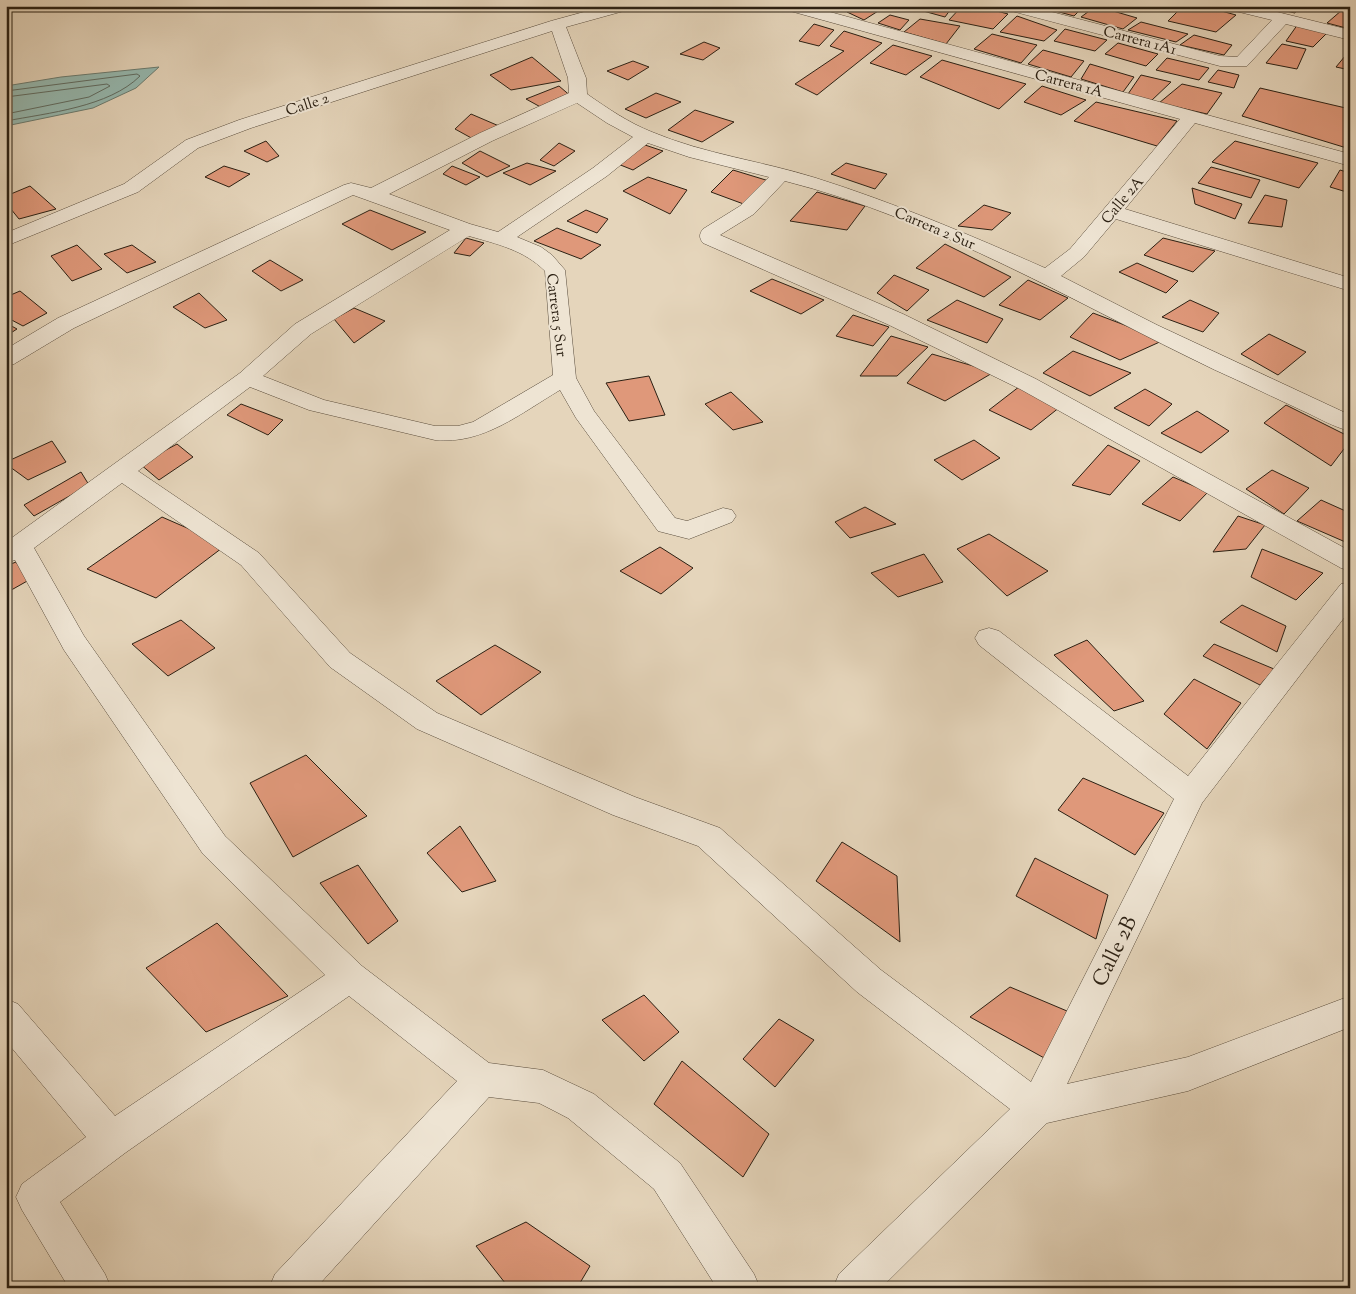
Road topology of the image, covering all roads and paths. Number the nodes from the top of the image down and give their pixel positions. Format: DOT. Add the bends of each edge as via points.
graph roads {
  1 [pos="625,6"];
  2 [pos="1010,6"];
  3 [pos="1233,6"];
  4 [pos="792,7"];
  5 [pos="1282,18"];
  6 [pos="557,24"];
  7 [pos="1350,35"];
  8 [pos="578,96"];
  9 [pos="1191,117"];
  10 [pos="645,136"];
  11 [pos="1350,160"];
  12 [pos="781,175"];
  13 [pos="374,194"];
  14 [pos="1112,211"];
  15 [pos="466,229"];
  16 [pos="502,238"];
  17 [pos="6,240"];
  18 [pos="1047,276"];
  19 [pos="1350,285"];
  20 [pos="6,359"];
  21 [pos="248,378"];
  22 [pos="565,378"];
  23 [pos="1350,424"];
  24 [pos="121,471"];
  25 [pos="723,516"];
  26 [pos="13,550"];
  27 [pos="1350,562"];
  28 [pos="1350,592"];
  29 [pos="988,638"];
  30 [pos="1191,795"];
  31 [pos="350,977"];
  32 [pos="1350,1011"];
  33 [pos="6,1015"];
  34 [pos="482,1079"];
  35 [pos="1036,1108"];
  36 [pos="112,1140"];
  37 [pos="91,1288"];
  38 [pos="289,1288"];
  39 [pos="740,1288"];
  40 [pos="853,1288"];
  1 -- 6 [label="street, Calle 2"];
  2 -- 5 [label="street, Carrera 1A1" via="1220,61 1241,62"];
  3 -- 5 [label="street"];
  4 -- 9 [label="street, Carrera 1A"];
  5 -- 7 [label="street"];
  6 -- 8 [label="street" via="577,78"];
  6 -- 17 [label="street, Calle 2" via="192,144 131,188"];
  8 -- 10 [label="street, Carrera 2 Sur" via="613,120"];
  8 -- 13 [label="street" via="486,137"];
  9 -- 11 [label="street, Carrera 1A"];
  9 -- 14 [label="street, Calle 2A"];
  10 -- 12 [label="street, Carrera 2 Sur"];
  10 -- 16 [label="street" via="600,172"];
  12 -- 18 [label="street, Carrera 2 Sur" via="879,205"];
  12 -- 27 [label="street" via="747,210 710,233 710,239 895,319 1028,384"];
  13 -- 15 [label="street, Carrera 5 Sur"];
  13 -- 20 [label="street, Carrera 5 Sur" via="351,188 66,323"];
  14 -- 18 [label="street, Calle 2A" via="1077,253"];
  14 -- 19 [label="street"];
  15 -- 16 [label="street, Carrera 5 Sur"];
  15 -- 21 [label="street" via="303,329"];
  16 -- 22 [label="street, Carrera 5 Sur" via="544,257 554,270"];
  18 -- 23 [label="street, Carrera 2 Sur" via="1149,330"];
  21 -- 22 [label="street" via="317,405 451,435 481,427"];
  21 -- 24 [label="street"];
  22 -- 25 [label="street, Carrera 5 Sur" via="584,413 667,526 689,530"];
  24 -- 26 [label="street"];
  24 -- 35 [label="street" via="250,559 340,660 427,720 624,806 708,837 869,981"];
  26 -- 31 [label="street" via="214,845"];
  28 -- 30 [label="street, Calle 2B"];
  29 -- 30 [label="street"];
  30 -- 35 [label="street, Calle 2B"];
  31 -- 34 [label="street"];
  31 -- 36 [label="street"];
  32 -- 35 [label="street" via="1188,1074"];
  33 -- 36 [label="street"];
  34 -- 38 [label="street"];
  34 -- 39 [label="street" via="543,1087 580,1106 660,1170"];
  35 -- 40 [label="street, Calle 2B"];
  36 -- 37 [label="street" via="35,1198"];
}
